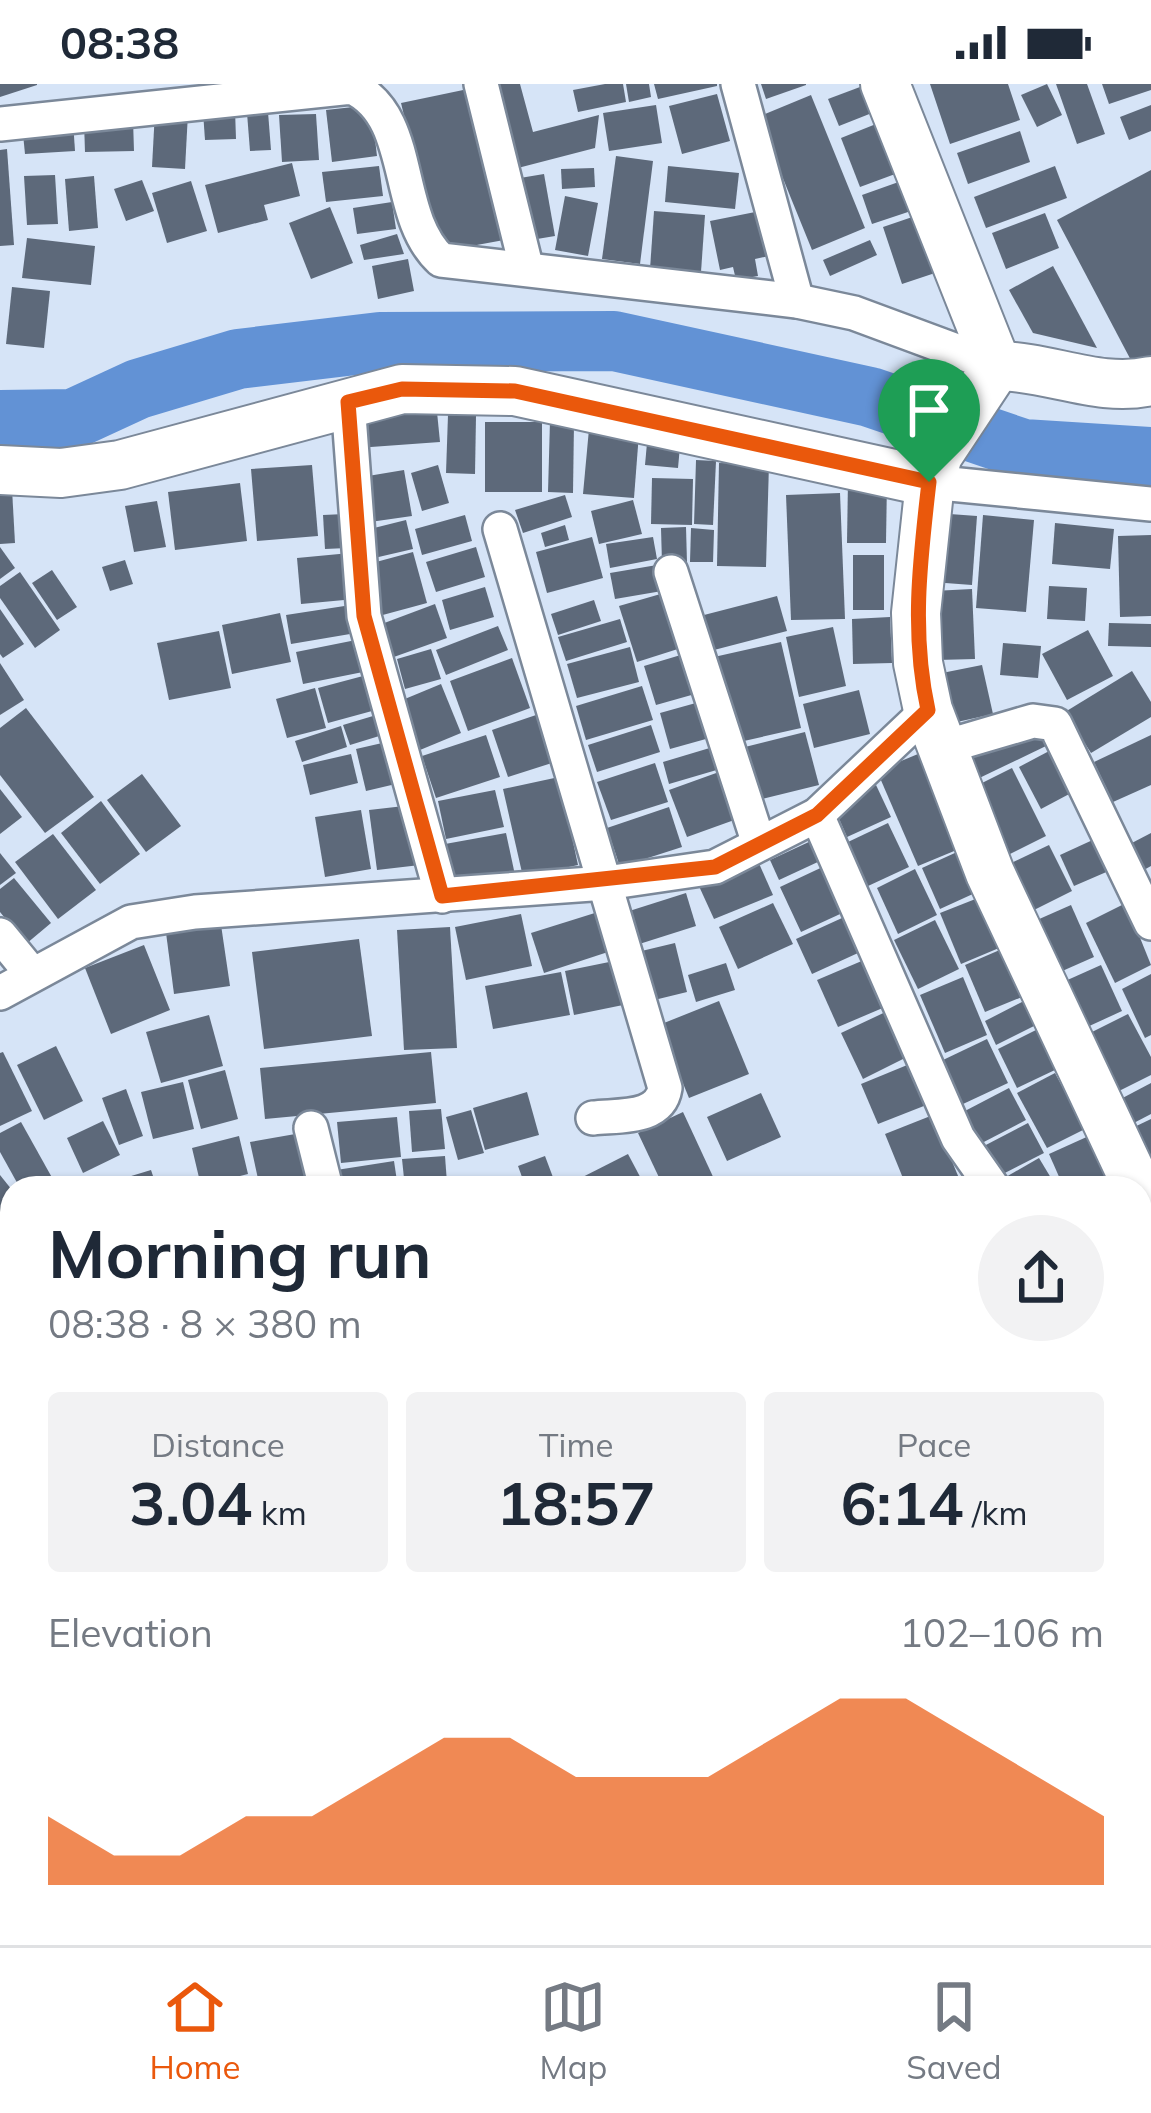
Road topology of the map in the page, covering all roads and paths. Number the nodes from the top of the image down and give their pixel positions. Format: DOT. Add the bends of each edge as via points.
graph roads {
  1 [pos="482,84"];
  2 [pos="738,84"];
  3 [pos="885,84"];
  4 [pos="352,86"];
  5 [pos="245,89"];
  6 [pos="93,98"];
  7 [pos="0,124"];
  8 [pos="526,266"];
  9 [pos="797,301"];
  10 [pos="997,366"];
  11 [pos="1151,381"];
  12 [pos="348,402"];
  13 [pos="934,469"];
  14 [pos="0,470"];
  15 [pos="1151,505"];
  16 [pos="500,529"];
  17 [pos="671,572"];
  18 [pos="935,729"];
  19 [pos="817,815"];
  20 [pos="759,844"];
  21 [pos="606,883"];
  22 [pos="442,896"];
  23 [pos="1151,923"];
  24 [pos="0,935"];
  25 [pos="32,974"];
  26 [pos="0,993"];
  27 [pos="593,1118"];
  28 [pos="311,1128"];
  29 [pos="323,1176"];
  30 [pos="985,1176"];
  31 [pos="1132,1176"];
  1 -- 8 [label="street"];
  2 -- 9 [label="street"];
  3 -- 10 [label="main road"];
  4 -- 5 [label="street"];
  4 -- 8 [label="street" via="383,112 429,249 456,265"];
  5 -- 6 [label="street"];
  6 -- 7 [label="street"];
  8 -- 9 [label="street"];
  9 -- 10 [label="street" via="854,313"];
  10 -- 11 [label="main road" via="1031,366 1097,384"];
  10 -- 13 [label="main road"];
  12 -- 13 [label="main road" via="402,389 515,391"];
  12 -- 14 [label="main road" via="120,465"];
  12 -- 22 [label="street" via="364,616"];
  13 -- 15 [label="street"];
  13 -- 18 [label="main road" via="916,613 918,663"];
  16 -- 21 [label="street"];
  17 -- 20 [label="street"];
  18 -- 19 [label="street"];
  18 -- 23 [label="street" via="1055,724"];
  18 -- 31 [label="main road" via="990,873"];
  19 -- 20 [label="street"];
  19 -- 30 [label="street" via="958,1138"];
  20 -- 21 [label="street" via="715,867"];
  21 -- 22 [label="street"];
  21 -- 27 [label="street" via="665,1088 650,1111"];
  22 -- 25 [label="street" via="131,922"];
  24 -- 25 [label="street"];
  25 -- 26 [label="street"];
  28 -- 29 [label="street"];
}
